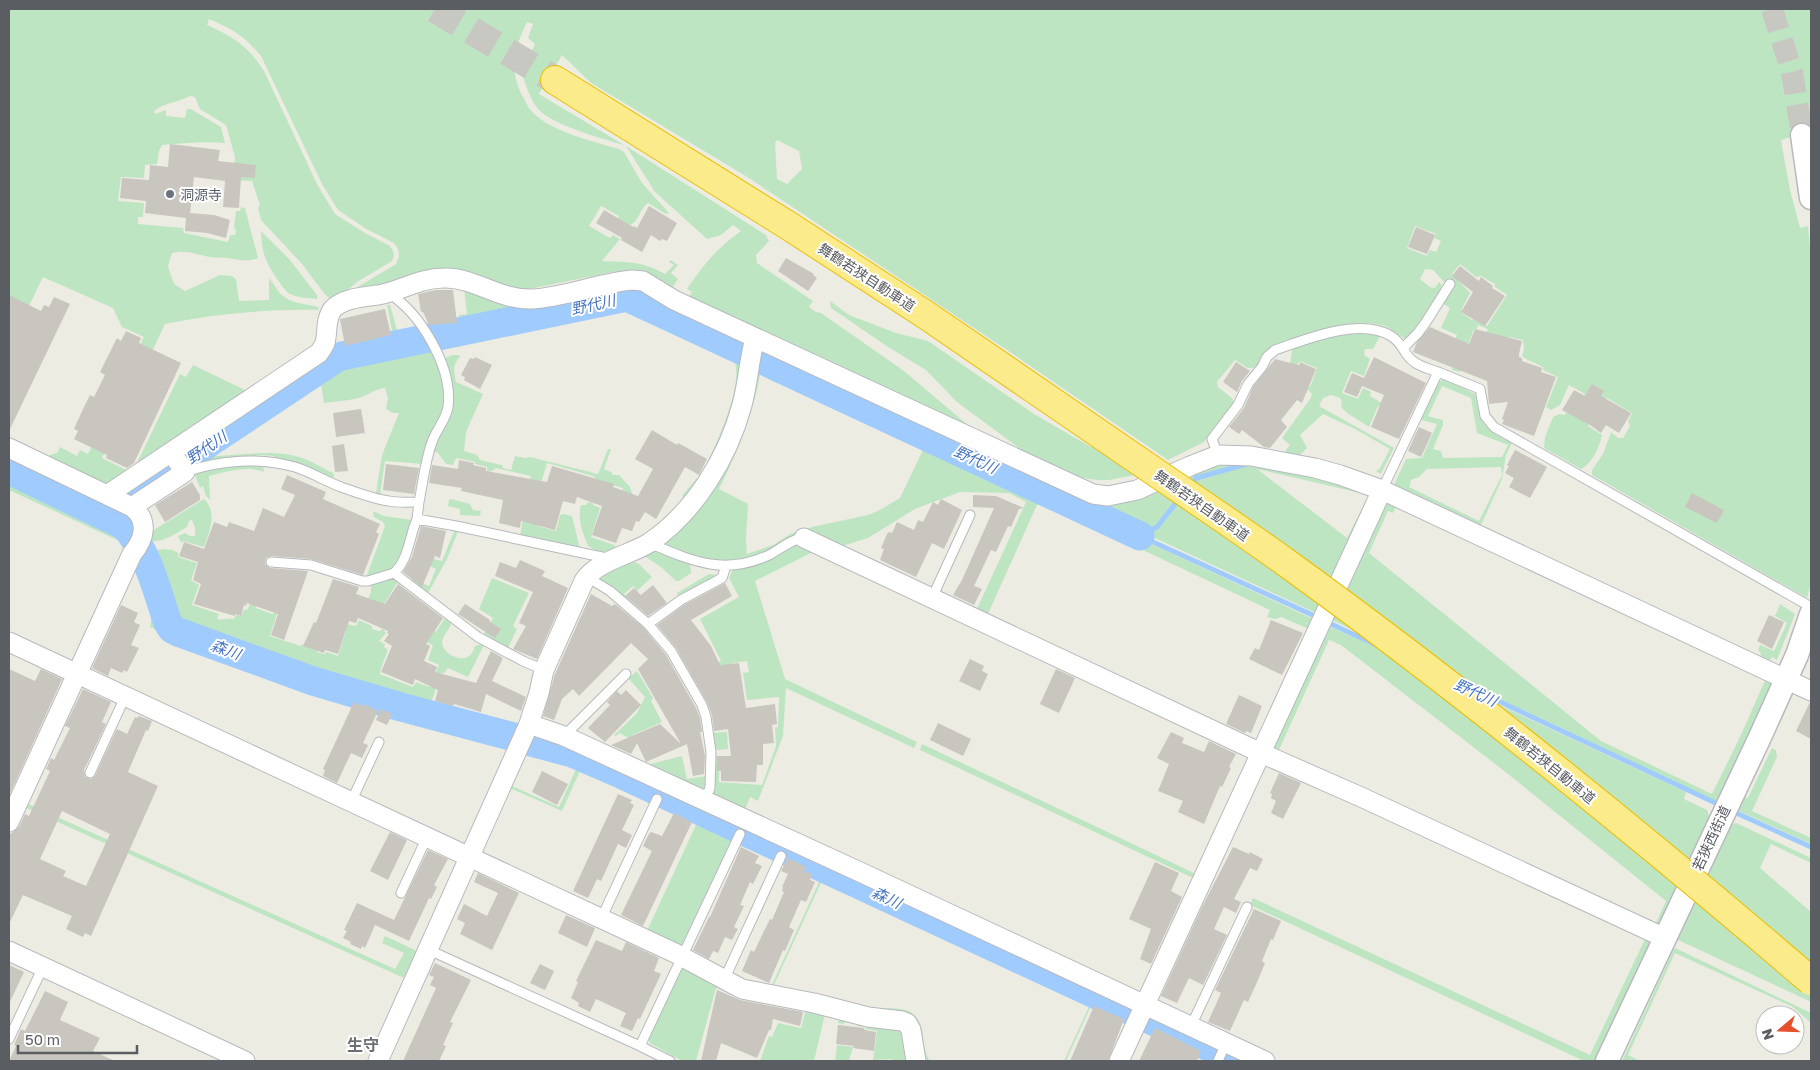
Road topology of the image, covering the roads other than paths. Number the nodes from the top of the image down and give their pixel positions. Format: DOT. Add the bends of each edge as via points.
graph roads {
  1 [pos="555,80"];
  2 [pos="1802,135"];
  3 [pos="1811,198"];
  4 [pos="1450,284"];
  5 [pos="388,293"];
  6 [pos="1404,347"];
  7 [pos="753,348"];
  8 [pos="1438,372"];
  9 [pos="9,448"];
  10 [pos="1218,455"];
  11 [pos="178,462"];
  12 [pos="1382,490"];
  13 [pos="120,501"];
  14 [pos="419,502"];
  15 [pos="970,515"];
  16 [pos="417,519"];
  17 [pos="804,538"];
  18 [pos="649,543"];
  19 [pos="271,562"];
  20 [pos="608,563"];
  21 [pos="726,566"];
  22 [pos="394,573"];
  23 [pos="587,577"];
  24 [pos="932,598"];
  25 [pos="1811,607"];
  26 [pos="1811,614"];
  27 [pos="648,624"];
  28 [pos="9,642"];
  29 [pos="544,670"];
  30 [pos="626,674"];
  31 [pos="78,675"];
  32 [pos="1786,680"];
  33 [pos="1811,691"];
  34 [pos="125,697"];
  35 [pos="529,724"];
  36 [pos="564,736"];
  37 [pos="379,742"];
  38 [pos="1261,753"];
  39 [pos="90,773"];
  40 [pos="657,799"];
  41 [pos="704,801"];
  42 [pos="351,802"];
  43 [pos="9,822"];
  44 [pos="743,826"];
  45 [pos="427,837"];
  46 [pos="781,856"];
  47 [pos="470,857"];
  48 [pos="401,893"];
  49 [pos="1246,907"];
  50 [pos="601,919"];
  51 [pos="1665,938"];
  52 [pos="429,950"];
  53 [pos="9,951"];
  54 [pos="681,957"];
  55 [pos="43,967"];
  56 [pos="724,980"];
  57 [pos="1811,981"];
  58 [pos="1142,1011"];
  59 [pos="1191,1026"];
  60 [pos="9,1039"];
  61 [pos="640,1046"];
  62 [pos="1222,1052"];
  63 [pos="245,1061"];
  64 [pos="378,1061"];
  65 [pos="670,1061"];
  66 [pos="916,1061"];
  67 [pos="1119,1061"];
  68 [pos="1265,1061"];
  69 [pos="1607,1061"];
  1 -- 57 [label="highway, 舞鶴若狭自動車道, bridge" via="926,316 1288,565 1505,729"];
  2 -- 3 [label="street"];
  4 -- 6 [label="lane" via="1418,333"];
  5 -- 7 [label="street" via="413,283 444,278 472,283 508,297 532,298 632,280 643,282"];
  5 -- 11 [label="street" via="339,304 327,320 325,343 319,353"];
  5 -- 14 [label="lane" via="400,300 429,338 449,387 448,409 432,441"];
  6 -- 8 [label="lane" via="1413,361"];
  6 -- 10 [label="lane" via="1379,330 1348,328 1275,350 1212,439"];
  7 -- 10 [label="street" via="1093,494 1108,496 1137,490"];
  7 -- 18 [label="street" via="738,419 715,469 685,510"];
  8 -- 12 [label="lane"];
  8 -- 25 [label="lane" via="1480,389 1485,416 1494,427"];
  9 -- 13 [label="street"];
  10 -- 12 [label="street" via="1250,456 1315,468"];
  11 -- 13 [label="street"];
  11 -- 13 [label="street"];
  11 -- 14 [label="lane" via="201,466 268,462 294,467 372,497"];
  12 -- 32 [label="street"];
  12 -- 38 [label="street"];
  13 -- 31 [label="street" via="137,511 144,530"];
  14 -- 16 [label="lane"];
  15 -- 24 [label="lane"];
  16 -- 20 [label="lane" via="602,557"];
  16 -- 22 [label="lane" via="407,554"];
  17 -- 21 [label="lane" via="763,558"];
  17 -- 24 [label="street"];
  18 -- 20 [label="street"];
  18 -- 21 [label="lane" via="693,560"];
  19 -- 22 [label="lane" via="311,565 362,581"];
  20 -- 23 [label="street"];
  21 -- 27 [label="lane" via="722,578"];
  22 -- 29 [label="lane" via="478,637"];
  23 -- 27 [label="lane" via="610,591"];
  23 -- 29 [label="street"];
  24 -- 38 [label="street"];
  26 -- 32 [label="street, 若狭西街道"];
  27 -- 41 [label="lane" via="671,651 706,716 711,776"];
  28 -- 31 [label="street"];
  29 -- 35 [label="street"];
  30 -- 36 [label="lane"];
  31 -- 34 [label="street"];
  31 -- 43 [label="street"];
  32 -- 33 [label="street"];
  32 -- 51 [label="street, 若狭西街道"];
  34 -- 39 [label="lane"];
  34 -- 42 [label="street"];
  35 -- 36 [label="street"];
  35 -- 47 [label="street"];
  36 -- 41 [label="street"];
  37 -- 42 [label="lane"];
  38 -- 51 [label="street"];
  38 -- 58 [label="street"];
  40 -- 50 [label="lane"];
  41 -- 44 [label="street"];
  42 -- 45 [label="street"];
  44 -- 54 [label="lane"];
  44 -- 58 [label="street"];
  45 -- 47 [label="street"];
  45 -- 48 [label="lane"];
  46 -- 56 [label="lane"];
  47 -- 50 [label="street"];
  47 -- 52 [label="street"];
  49 -- 59 [label="lane"];
  50 -- 54 [label="street"];
  51 -- 69 [label="street, 若狭西街道"];
  52 -- 61 [label="lane"];
  52 -- 64 [label="street"];
  53 -- 55 [label="street"];
  54 -- 56 [label="street"];
  54 -- 61 [label="lane"];
  55 -- 60 [label="lane"];
  55 -- 63 [label="street"];
  56 -- 66 [label="street" via="742,989 868,1017 902,1020 908,1023"];
  58 -- 59 [label="street"];
  58 -- 67 [label="street"];
  59 -- 62 [label="street"];
  61 -- 65 [label="lane"];
  62 -- 68 [label="street"];
}
